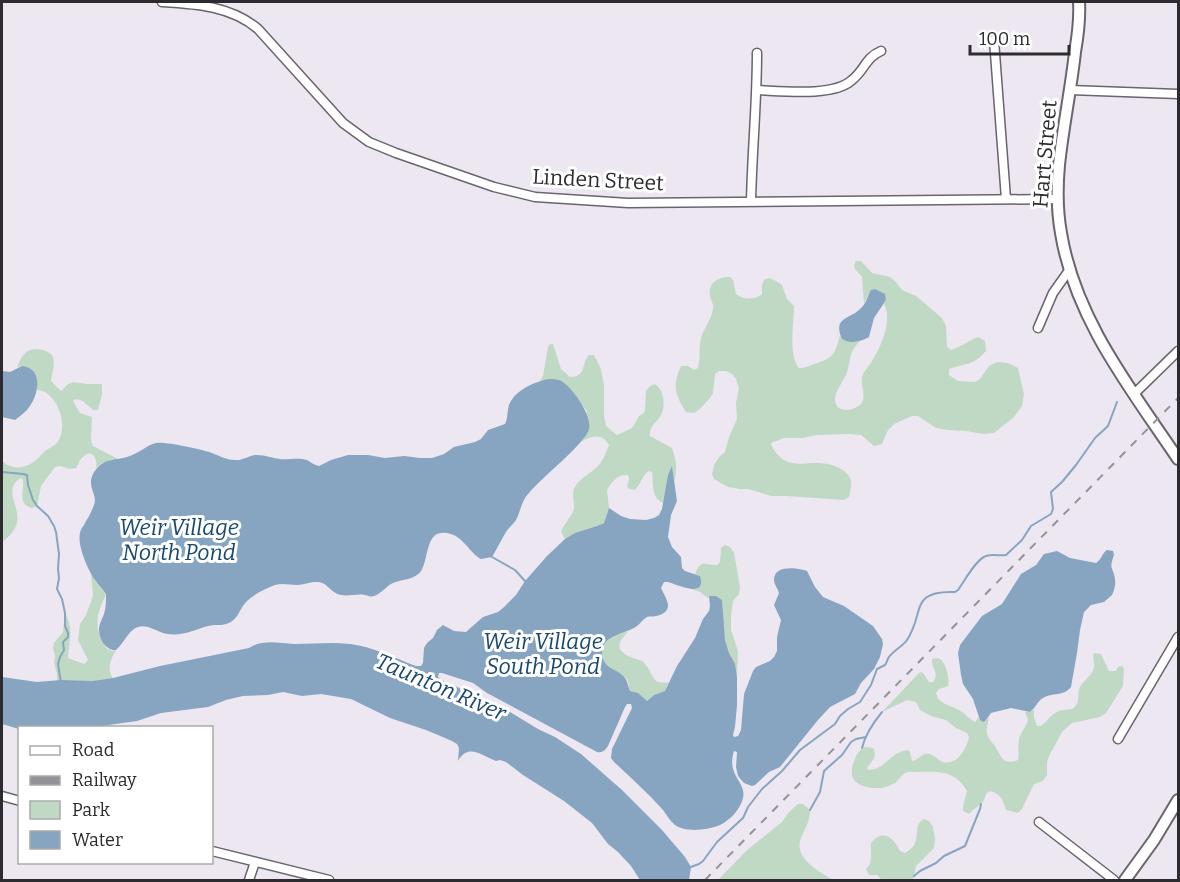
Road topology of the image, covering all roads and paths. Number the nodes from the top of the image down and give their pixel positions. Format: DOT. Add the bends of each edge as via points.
graph roads {
  1 [pos="162,2"];
  2 [pos="1079,2"];
  3 [pos="994,40"];
  4 [pos="881,51"];
  5 [pos="757,53"];
  6 [pos="757,90"];
  7 [pos="1070,90"];
  8 [pos="1179,94"];
  9 [pos="1006,199"];
  10 [pos="1058,199"];
  11 [pos="751,202"];
  12 [pos="1070,269"];
  13 [pos="1038,328"];
  14 [pos="1179,351"];
  15 [pos="1134,394"];
  16 [pos="1179,459"];
  17 [pos="1179,637"];
  18 [pos="1118,739"];
  19 [pos="2,796"];
  20 [pos="18,800"];
  21 [pos="1179,800"];
  22 [pos="1040,822"];
  23 [pos="213,851"];
  24 [pos="255,862"];
  25 [pos="249,880"];
  26 [pos="329,880"];
  27 [pos="1114,880"];
  28 [pos="1125,880"];
  1 -- 11 [label="street, Linden Street" via="212,7 250,22 343,123 369,142 500,189 535,197 587,201"];
  2 -- 7 [label="main road, Hart Street"];
  3 -- 9 [label="street"];
  4 -- 6 [label="street" via="870,58 853,80 837,89"];
  5 -- 6 [label="street"];
  6 -- 11 [label="street"];
  7 -- 8 [label="street"];
  7 -- 10 [label="main road, Hart Street"];
  9 -- 10 [label="street, Linden Street"];
  9 -- 11 [label="street, Linden Street"];
  10 -- 12 [label="main road, Hart Street" via="1060,232"];
  12 -- 13 [label="street" via="1053,293"];
  12 -- 15 [label="main road, Hart Street" via="1095,332"];
  14 -- 15 [label="street"];
  15 -- 16 [label="main road, Hart Street"];
  17 -- 18 [label="street"];
  19 -- 20 [label="street"];
  21 -- 28 [label="main road"];
  22 -- 27 [label="street"];
  23 -- 24 [label="street"];
  24 -- 25 [label="street"];
  24 -- 26 [label="street"];
}
